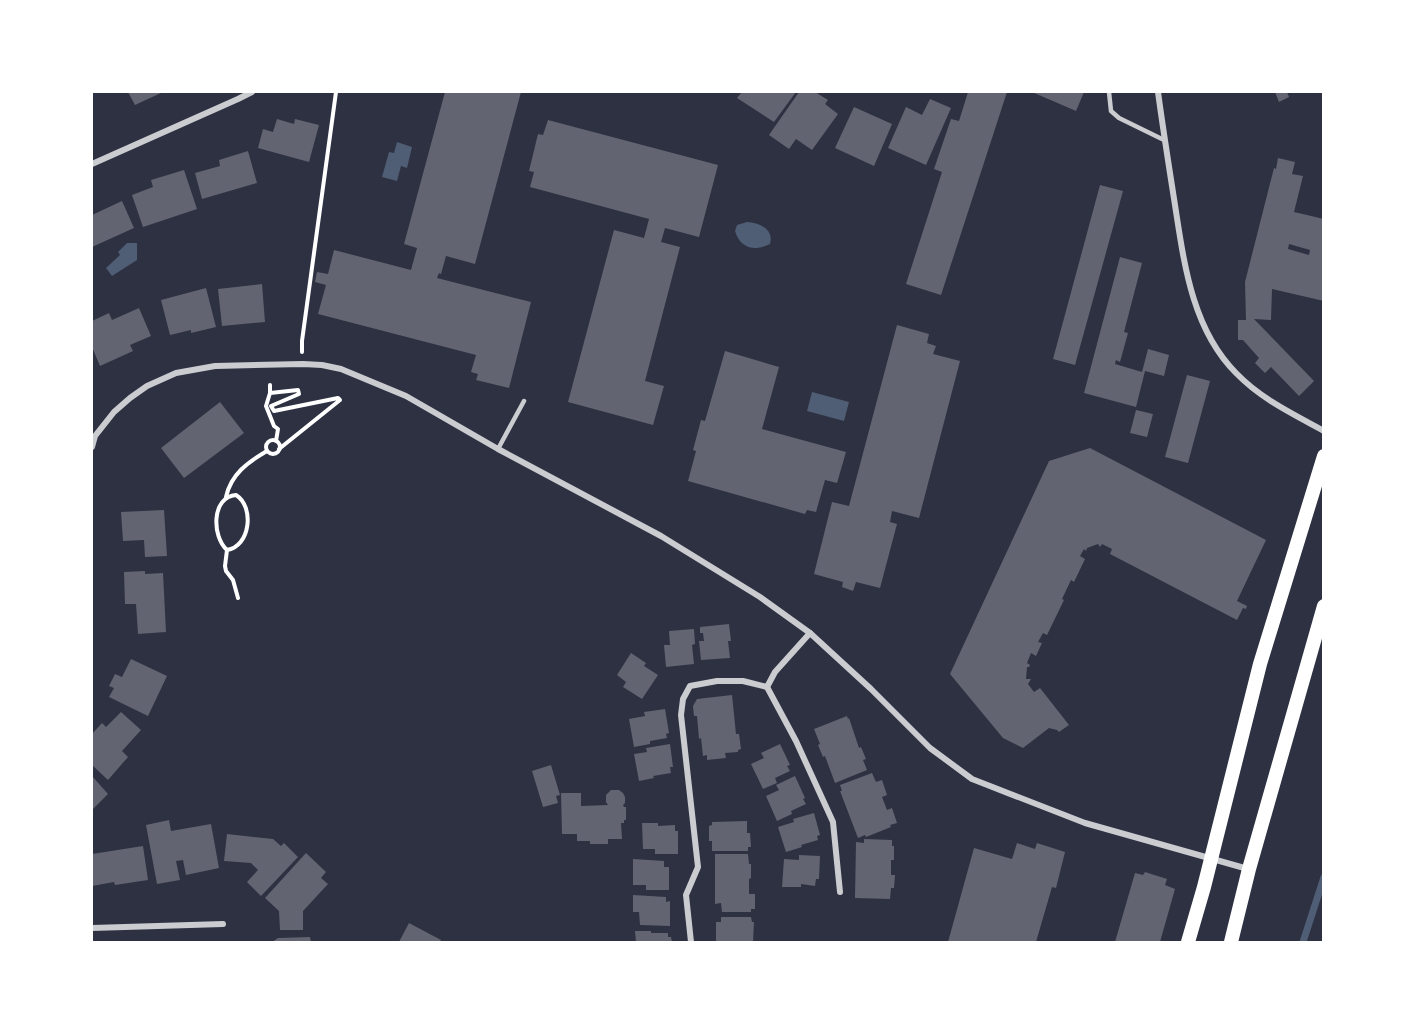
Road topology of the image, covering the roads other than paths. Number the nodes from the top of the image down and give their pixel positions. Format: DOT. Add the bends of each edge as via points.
graph roads {
  1 [pos="252,92"];
  2 [pos="1109,92"];
  3 [pos="1158,92"];
  4 [pos="1164,140"];
  5 [pos="92,164"];
  6 [pos="524,401"];
  7 [pos="1323,431"];
  8 [pos="92,447"];
  9 [pos="498,449"];
  10 [pos="1323,456"];
  11 [pos="1323,606"];
  12 [pos="810,633"];
  13 [pos="767,687"];
  14 [pos="1210,858"];
  15 [pos="1249,869"];
  16 [pos="840,892"];
  17 [pos="223,924"];
  18 [pos="92,928"];
  19 [pos="691,942"];
  20 [pos="1188,942"];
  21 [pos="1231,942"];
  1 -- 5 [label="street"];
  2 -- 4 [label="lane" via="1111,111 1119,118"];
  3 -- 4 [label="street"];
  4 -- 7 [label="street" via="1185,266 1211,341 1256,391"];
  6 -- 9 [label="lane"];
  8 -- 9 [label="street" via="95,436 114,412 147,386 176,373 215,366 303,364 341,369 406,396"];
  9 -- 12 [label="street" via="661,536"];
  10 -- 14 [label="main road" via="1260,664"];
  11 -- 15 [label="main road"];
  12 -- 13 [label="street" via="775,672"];
  12 -- 14 [label="street" via="930,748 972,779 1085,823"];
  13 -- 16 [label="street" via="833,822"];
  13 -- 19 [label="street" via="743,681 717,681 690,686 683,699 681,715 698,867 686,895"];
  14 -- 15 [label="street"];
  14 -- 20 [label="main road"];
  15 -- 21 [label="main road"];
  17 -- 18 [label="street"];
}
